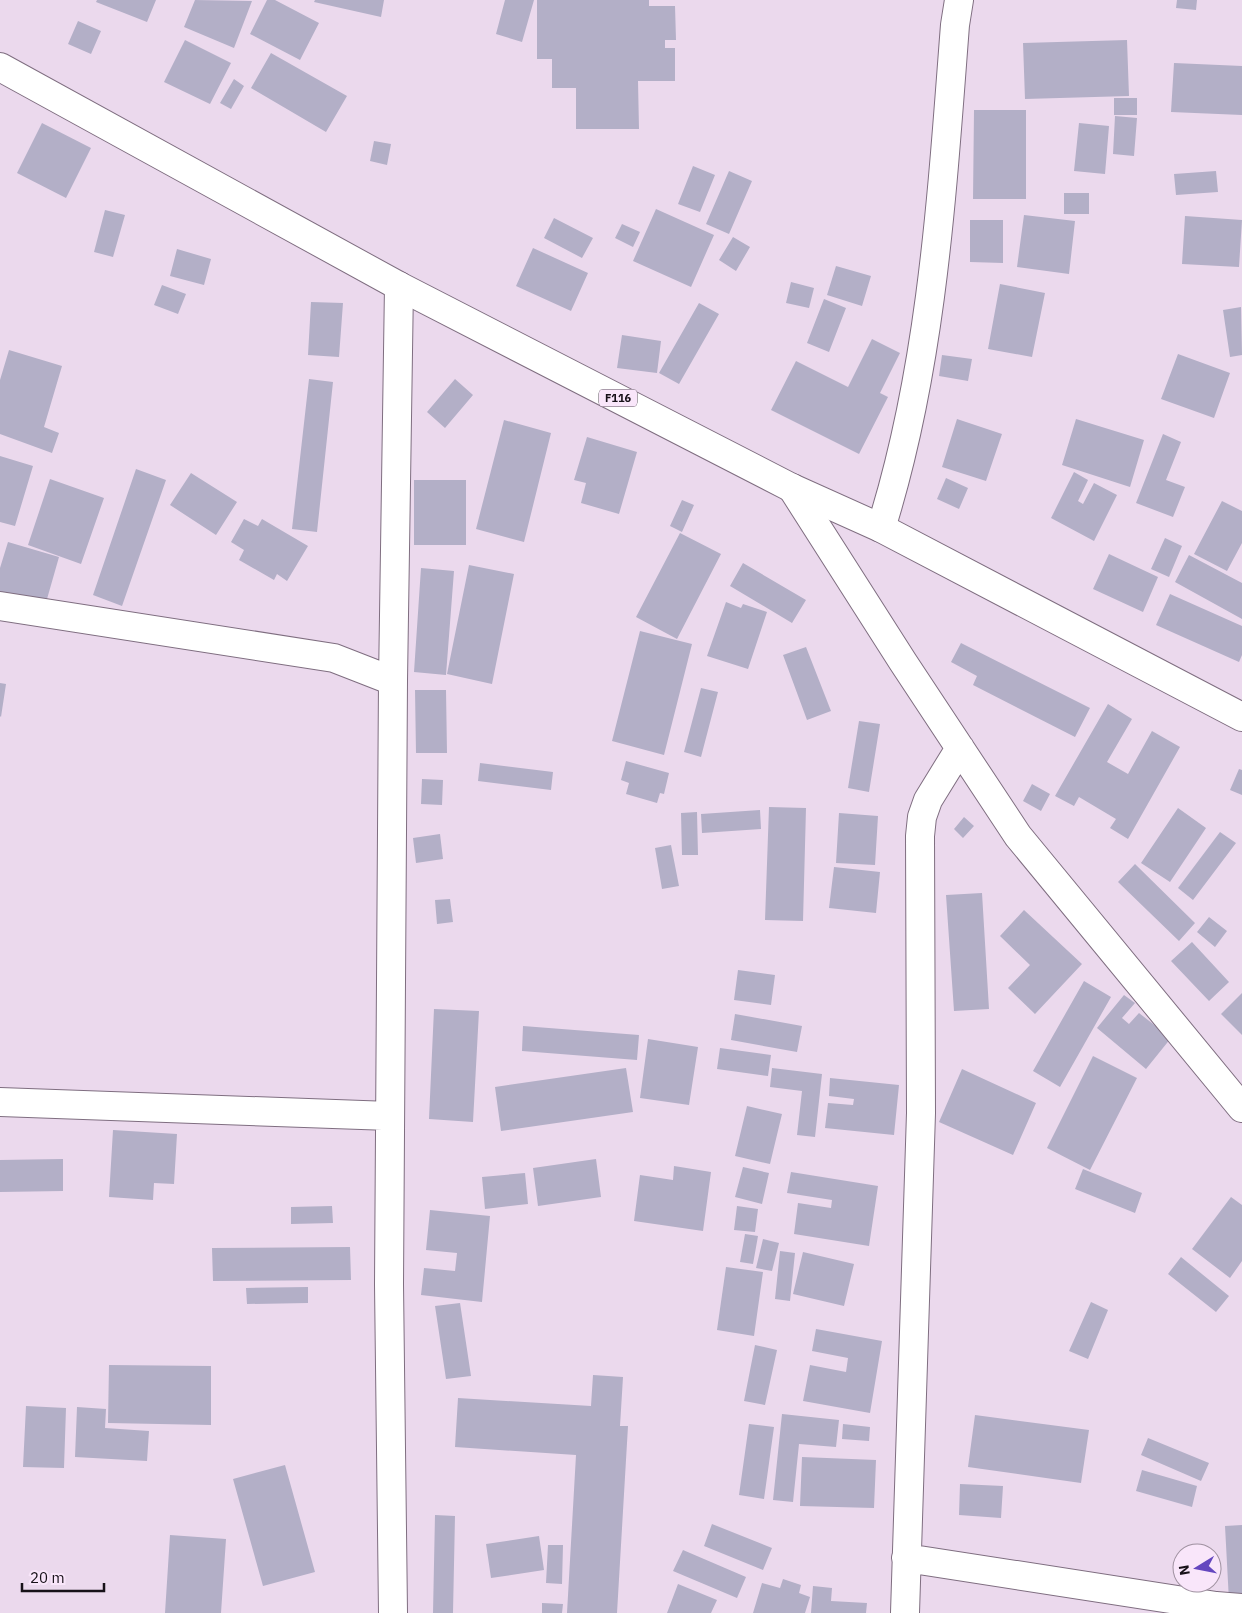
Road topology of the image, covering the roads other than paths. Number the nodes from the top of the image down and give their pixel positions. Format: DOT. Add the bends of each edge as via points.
graph roads {
  1 [pos="959,0"];
  2 [pos="0,67"];
  3 [pos="399,286"];
  4 [pos="792,488"];
  5 [pos="881,528"];
  6 [pos="0,606"];
  7 [pos="393,681"];
  8 [pos="1242,717"];
  9 [pos="960,748"];
  10 [pos="0,1102"];
  11 [pos="1242,1108"];
  12 [pos="390,1116"];
  13 [pos="906,1558"];
  14 [pos="1242,1608"];
  15 [pos="393,1613"];
  16 [pos="905,1613"];
  1 -- 5 [label="street" via="942,199 920,363 905,442"];
  2 -- 3 [label="street, F116"];
  3 -- 4 [label="street, F116"];
  3 -- 7 [label="street"];
  4 -- 5 [label="street, F116"];
  4 -- 9 [label="street"];
  5 -- 8 [label="street, F116"];
  6 -- 7 [label="street" via="334,658"];
  7 -- 12 [label="street"];
  9 -- 11 [label="street" via="1018,836"];
  9 -- 13 [label="street" via="928,800 920,836 922,1112"];
  10 -- 12 [label="street"];
  12 -- 15 [label="street"];
  13 -- 14 [label="street"];
  13 -- 16 [label="street"];
}
